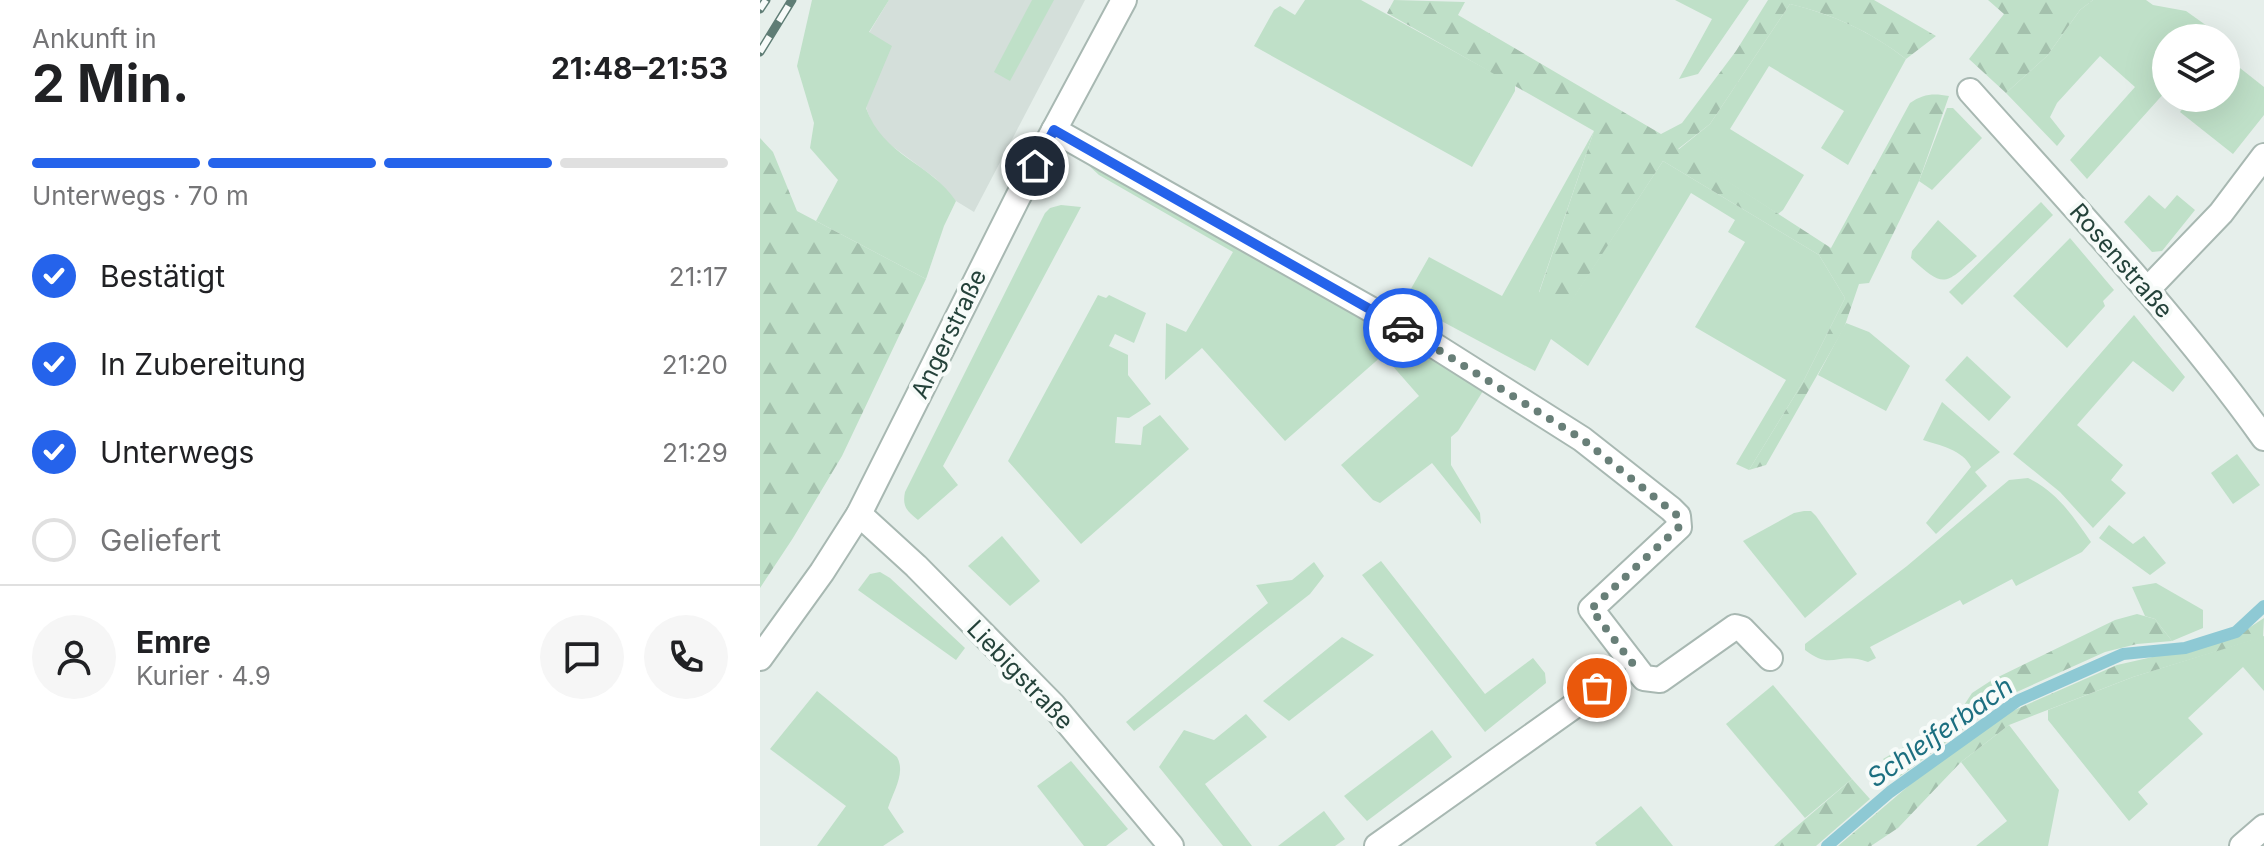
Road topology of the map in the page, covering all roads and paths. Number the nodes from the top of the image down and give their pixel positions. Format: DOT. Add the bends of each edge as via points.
graph roads {
  1 [pos="1124,0"];
  2 [pos="1970,91"];
  3 [pos="1054,130"];
  4 [pos="2264,156"];
  5 [pos="2147,290"];
  6 [pos="2264,438"];
  7 [pos="859,514"];
  8 [pos="760,658"];
  9 [pos="1770,658"];
  10 [pos="1633,664"];
  11 [pos="2264,827"];
  12 [pos="1171,846"];
  13 [pos="1377,846"];
  14 [pos="2242,846"];
  1 -- 3 [label="street, Angerstraße"];
  2 -- 5 [label="street, Rosenstraße"];
  3 -- 7 [label="street, Angerstraße"];
  3 -- 10 [label="street" via="1432,344 1582,439 1678,516 1679,527 1591,609"];
  4 -- 5 [label="street" via="2221,213"];
  5 -- 6 [label="street, Rosenstraße"];
  7 -- 8 [label="street, Angerstraße"];
  7 -- 12 [label="street, Liebigstraße" via="1053,705"];
  9 -- 10 [label="street" via="1735,627 1660,680 1644,678"];
  10 -- 13 [label="street"];
  11 -- 14 [label="street"];
}
